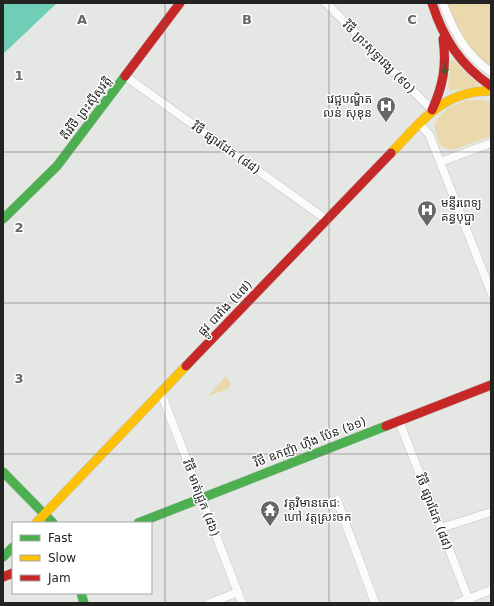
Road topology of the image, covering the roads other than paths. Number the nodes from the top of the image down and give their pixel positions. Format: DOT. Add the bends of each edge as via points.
graph roads {
  1 [pos="180,3"];
  2 [pos="326,3"];
  3 [pos="432,3"];
  4 [pos="444,3"];
  5 [pos="441,30"];
  6 [pos="491,72"];
  7 [pos="125,76"];
  8 [pos="491,86"];
  9 [pos="491,91"];
  10 [pos="432,110"];
  11 [pos="419,124"];
  12 [pos="491,143"];
  13 [pos="440,162"];
  14 [pos="3,219"];
  15 [pos="327,220"];
  16 [pos="491,292"];
  17 [pos="491,385"];
  18 [pos="161,393"];
  19 [pos="398,421"];
  20 [pos="3,472"];
  21 [pos="201,498"];
  22 [pos="337,500"];
  23 [pos="491,512"];
  24 [pos="45,513"];
  25 [pos="37,522"];
  26 [pos="52,522"];
  27 [pos="141,522"];
  28 [pos="440,528"];
  29 [pos="12,548"];
  30 [pos="3,557"];
  31 [pos="491,590"];
  32 [pos="238,592"];
  33 [pos="469,601"];
  34 [pos="210,603"];
  35 [pos="242,603"];
  36 [pos="375,603"];
  37 [pos="458,603"];
  1 -- 7 [label="main road, តីរវិថី ព្រះស៊ីសុវត្តិ"];
  2 -- 10 [label="street, វិថី ព្រះសុទ្ធាវង្ស (៩០)"];
  3 -- 5 [label="main road"];
  4 -- 6 [label="street" via="451,25 464,47"];
  5 -- 8 [label="main road" via="451,49 465,66"];
  5 -- 10 [label="main road, ផ្លូវ បារាំង (៤៧), one-way" via="446,72"];
  7 -- 14 [label="main road, តីរវិថី ព្រះស៊ីសុវត្តិ" via="57,166"];
  7 -- 15 [label="street, វិថី ផ្សារដែក (៨៨)"];
  9 -- 10 [label="main road, ផ្លូវ បារាំង (៤៧)" via="456,97"];
  10 -- 11 [label="main road, ផ្លូវ បារាំង (៤៧)"];
  11 -- 13 [label="street" via="429,134"];
  11 -- 15 [label="main road, ផ្លូវ បារាំង (៤៧)"];
  12 -- 13 [label="street"];
  13 -- 16 [label="street"];
  15 -- 18 [label="main road, ផ្លូវ បារាំង (៤៧)"];
  17 -- 19 [label="main road, វិថី ឧកញ៉ា ហ៊ីង ប៉ែន (៦១)"];
  18 -- 21 [label="street, វិថី មាត់ជ្រូក (៨៦)"];
  18 -- 24 [label="main road, ផ្លូវ បារាំង (៤៧)"];
  19 -- 21 [label="main road, វិថី ឧកញ៉ា ហ៊ីង ប៉ែន (៦១)"];
  19 -- 28 [label="street, វិថី ផ្សារដែក (៨៨)"];
  20 -- 24 [label="main road"];
  21 -- 27 [label="main road, វិថី ឧកញ៉ា ហ៊ីង ប៉ែន (៦១)"];
  21 -- 32 [label="street, វិថី មាត់ជ្រូក (៨៦)"];
  22 -- 36 [label="street"];
  23 -- 28 [label="street"];
  24 -- 25 [label="main road, ផ្លូវ បារាំង (៤៧)"];
  24 -- 26 [label="main road"];
  28 -- 33 [label="street, វិថី ផ្សារដែក (៨៨)"];
  29 -- 30 [label="main road"];
  31 -- 33 [label="street"];
  32 -- 34 [label="street"];
  32 -- 35 [label="street, វិថី មាត់ជ្រូក (៨៦)"];
  33 -- 37 [label="street"];
}
